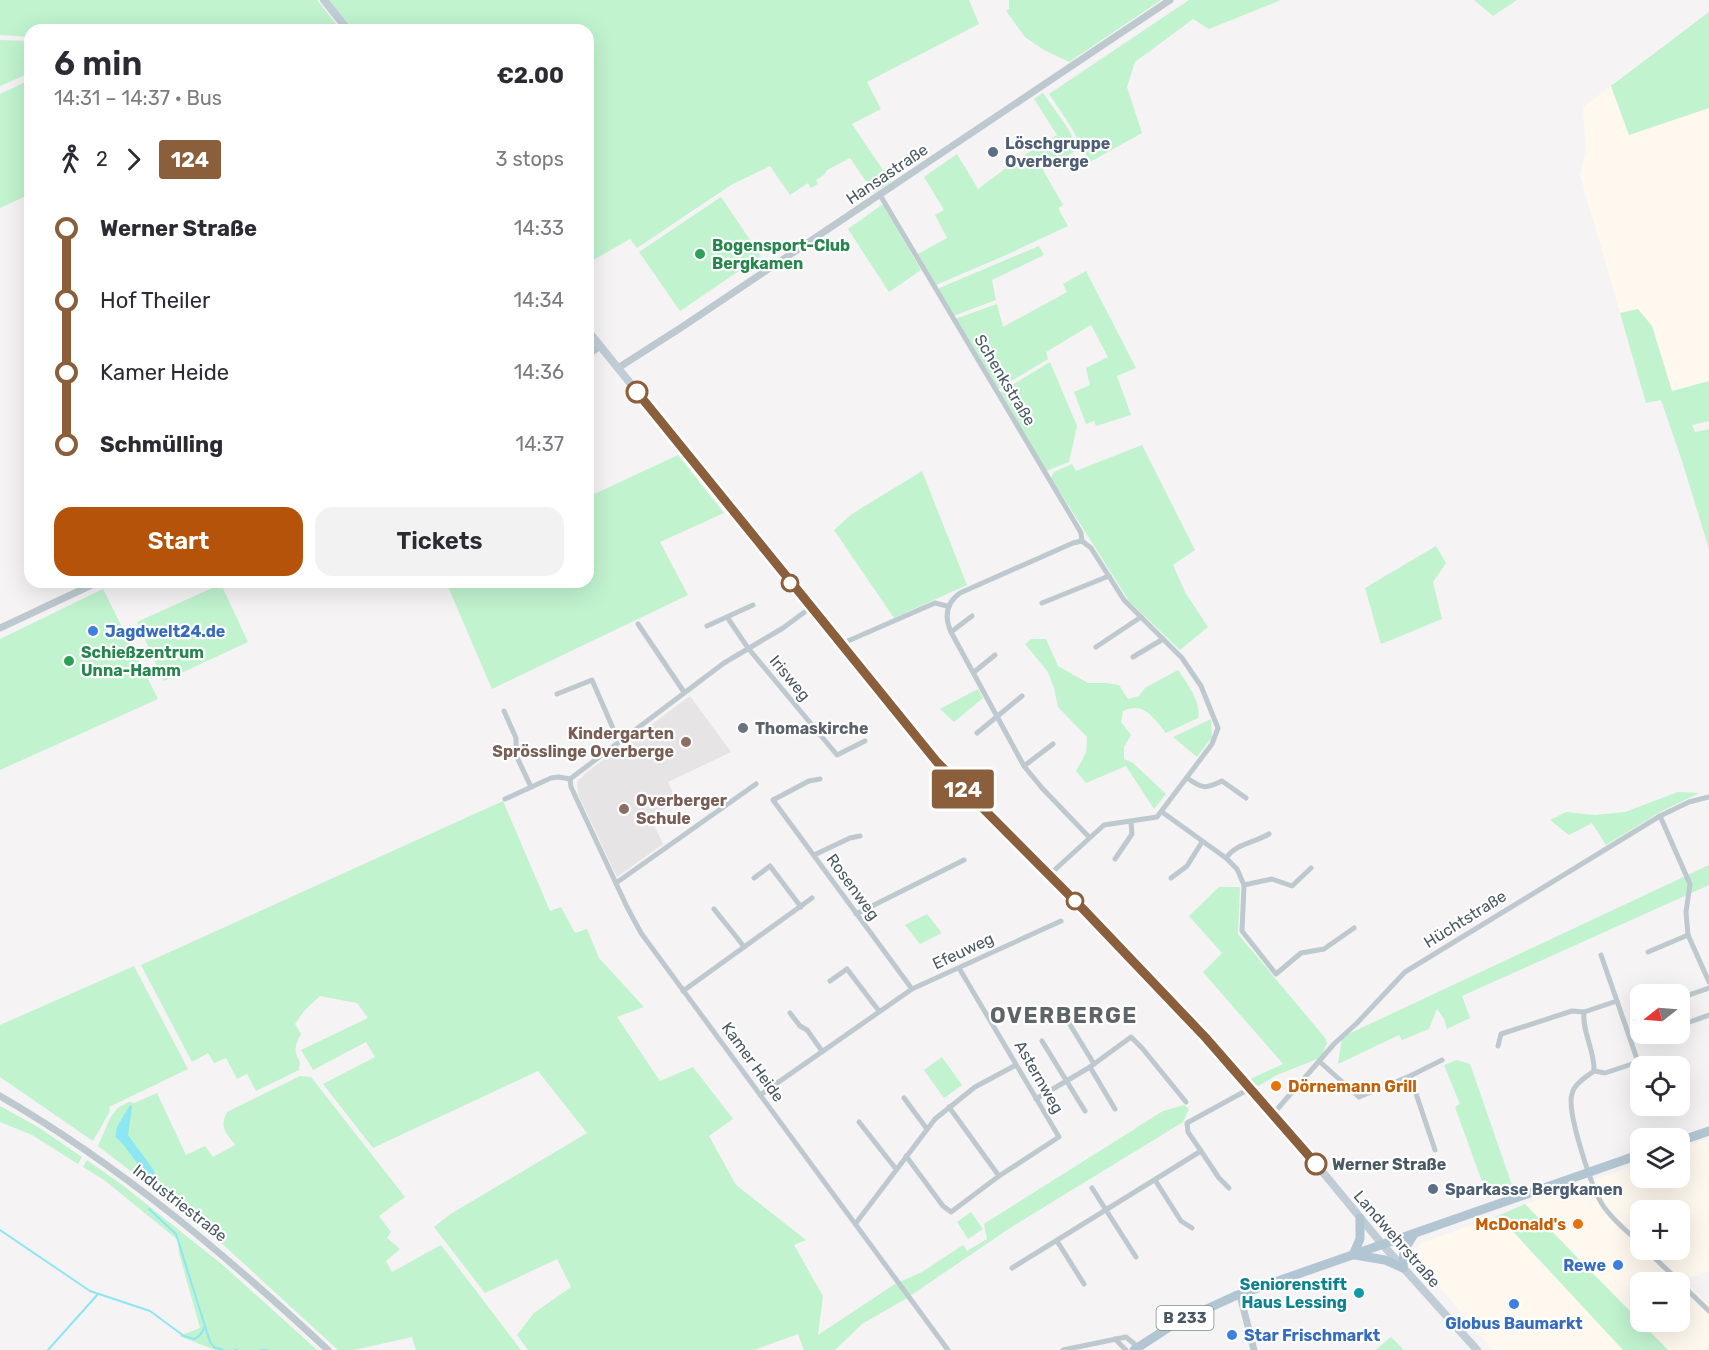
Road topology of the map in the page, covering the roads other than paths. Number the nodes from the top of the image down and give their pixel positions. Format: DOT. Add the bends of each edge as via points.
graph roads {
  1 [pos="324,0"];
  2 [pos="1170,0"];
  3 [pos="343,24"];
  4 [pos="880,195"];
  5 [pos="594,338"];
  6 [pos="600,346"];
  7 [pos="594,350"];
  8 [pos="618,369"];
  9 [pos="1082,541"];
  10 [pos="1109,576"];
  11 [pos="85,588"];
  12 [pos="1042,603"];
  13 [pos="753,605"];
  14 [pos="947,606"];
  15 [pos="810,608"];
  16 [pos="972,616"];
  17 [pos="727,617"];
  18 [pos="1141,617"];
  19 [pos="638,624"];
  20 [pos="707,626"];
  21 [pos="0,628"];
  22 [pos="951,632"];
  23 [pos="1162,639"];
  24 [pos="841,644"];
  25 [pos="1096,647"];
  26 [pos="748,648"];
  27 [pos="995,655"];
  28 [pos="1133,657"];
  29 [pos="974,672"];
  30 [pos="684,692"];
  31 [pos="557,694"];
  32 [pos="1022,696"];
  33 [pos="504,711"];
  34 [pos="998,716"];
  35 [pos="977,733"];
  36 [pos="865,741"];
  37 [pos="619,742"];
  38 [pos="1053,744"];
  39 [pos="1024,766"];
  40 [pos="1187,778"];
  41 [pos="570,779"];
  42 [pos="820,779"];
  43 [pos="756,784"];
  44 [pos="531,787"];
  45 [pos="1709,797"];
  46 [pos="1246,798"];
  47 [pos="505,799"];
  48 [pos="1162,812"];
  49 [pos="1660,816"];
  50 [pos="1131,822"];
  51 [pos="1269,834"];
  52 [pos="860,836"];
  53 [pos="1089,837"];
  54 [pos="1202,842"];
  55 [pos="814,855"];
  56 [pos="1226,858"];
  57 [pos="1115,859"];
  58 [pos="964,860"];
  59 [pos="1311,868"];
  60 [pos="1049,875"];
  61 [pos="754,878"];
  62 [pos="1171,878"];
  63 [pos="616,883"];
  64 [pos="1244,885"];
  65 [pos="812,898"];
  66 [pos="801,907"];
  67 [pos="714,909"];
  68 [pos="856,914"];
  69 [pos="1061,921"];
  70 [pos="1354,928"];
  71 [pos="1688,935"];
  72 [pos="744,947"];
  73 [pos="1648,952"];
  74 [pos="1601,955"];
  75 [pos="959,968"];
  76 [pos="830,981"];
  77 [pos="1709,982"];
  78 [pos="1709,988"];
  79 [pos="912,989"];
  80 [pos="683,991"];
  81 [pos="1690,995"];
  82 [pos="1617,1001"];
  83 [pos="1068,1009"];
  84 [pos="879,1011"];
  85 [pos="1584,1012"];
  86 [pos="790,1013"];
  87 [pos="1709,1016"];
  88 [pos="1690,1022"];
  89 [pos="1042,1041"];
  90 [pos="1498,1046"];
  91 [pos="822,1051"];
  92 [pos="1442,1060"];
  93 [pos="1319,1061"];
  94 [pos="1016,1065"];
  95 [pos="1092,1065"];
  96 [pos="1594,1071"];
  97 [pos="1410,1076"];
  98 [pos="1067,1080"];
  99 [pos="1249,1089"];
  100 [pos="760,1095"];
  101 [pos="0,1096"];
  102 [pos="904,1098"];
  103 [pos="1036,1099"];
  104 [pos="1186,1102"];
  105 [pos="949,1107"];
  106 [pos="1115,1109"];
  107 [pos="1085,1111"];
  108 [pos="1273,1114"];
  109 [pos="859,1122"];
  110 [pos="927,1128"];
  111 [pos="1709,1131"];
  112 [pos="1690,1138"];
  113 [pos="1435,1150"];
  114 [pos="1201,1151"];
  115 [pos="906,1156"];
  116 [pos="1630,1159"];
  117 [pos="896,1169"];
  118 [pos="1590,1172"];
  119 [pos="999,1176"];
  120 [pos="1155,1180"];
  121 [pos="1092,1188"];
  122 [pos="1229,1188"];
  123 [pos="1106,1210"];
  124 [pos="1360,1218"];
  125 [pos="856,1223"];
  126 [pos="1192,1228"];
  127 [pos="1414,1234"];
  128 [pos="1630,1234"];
  129 [pos="1057,1241"];
  130 [pos="1382,1245"];
  131 [pos="1353,1255"];
  132 [pos="1136,1257"];
  133 [pos="1656,1260"];
  134 [pos="1012,1268"];
  135 [pos="1403,1268"];
  136 [pos="1669,1272"];
  137 [pos="1084,1284"];
  138 [pos="1690,1293"];
  139 [pos="1240,1294"];
  140 [pos="1709,1311"];
  141 [pos="1115,1339"];
  142 [pos="1136,1348"];
  143 [pos="328,1350"];
  144 [pos="948,1350"];
  145 [pos="1063,1350"];
  146 [pos="1126,1350"];
  147 [pos="1254,1350"];
  148 [pos="1477,1350"];
  1 -- 3 [label="main road"];
  2 -- 4 [label="street, Hansastraße"];
  4 -- 8 [label="street, Hansastraße"];
  4 -- 9 [label="street, Schenkstraße" via="1077,526"];
  5 -- 6 [label="main road, Landwehrstraße"];
  6 -- 7 [label="street"];
  6 -- 8 [label="main road, Landwehrstraße"];
  8 -- 15 [label="main road, Landwehrstraße"];
  9 -- 10 [label="street, Schenkstraße"];
  9 -- 14 [label="street" via="960,593"];
  10 -- 12 [label="street"];
  10 -- 18 [label="street, Schenkstraße"];
  11 -- 21 [label="street"];
  13 -- 17 [label="street"];
  14 -- 22 [label="street"];
  14 -- 24 [label="street" via="935,603"];
  15 -- 24 [label="main road, Landwehrstraße"];
  15 -- 26 [label="street"];
  16 -- 22 [label="street"];
  17 -- 20 [label="street"];
  17 -- 26 [label="street"];
  18 -- 23 [label="street, Schenkstraße"];
  18 -- 25 [label="street"];
  19 -- 30 [label="street"];
  22 -- 29 [label="street"];
  23 -- 28 [label="street"];
  23 -- 40 [label="street, Schenkstraße" via="1202,686 1218,728 1212,744"];
  24 -- 60 [label="main road, Landwehrstraße" via="937,762"];
  26 -- 30 [label="street"];
  26 -- 36 [label="street, Irisweg" via="837,756"];
  27 -- 29 [label="street"];
  29 -- 34 [label="street"];
  30 -- 37 [label="street"];
  31 -- 37 [label="street" via="592,680"];
  32 -- 34 [label="street"];
  33 -- 44 [label="street" via="516,738 516,756"];
  34 -- 35 [label="street"];
  34 -- 39 [label="street"];
  37 -- 41 [label="street"];
  38 -- 39 [label="street"];
  39 -- 53 [label="street"];
  40 -- 46 [label="street" via="1207,788 1222,781"];
  40 -- 48 [label="street"];
  41 -- 44 [label="street" via="555,777"];
  41 -- 63 [label="street, Kamer Heide"];
  42 -- 55 [label="street, Rosenweg" via="773,800"];
  43 -- 63 [label="street"];
  44 -- 47 [label="street"];
  45 -- 49 [label="street, Hüchtstraße"];
  48 -- 50 [label="street" via="1157,817"];
  48 -- 54 [label="street"];
  49 -- 71 [label="street" via="1690,884"];
  49 -- 93 [label="street, Hüchtstraße" via="1405,972"];
  50 -- 53 [label="street" via="1104,825"];
  50 -- 57 [label="street" via="1132,834"];
  51 -- 56 [label="street" via="1238,846"];
  52 -- 55 [label="street"];
  53 -- 60 [label="street"];
  54 -- 56 [label="street"];
  54 -- 62 [label="street" via="1187,866"];
  55 -- 68 [label="street, Rosenweg"];
  56 -- 64 [label="street" via="1237,869"];
  58 -- 68 [label="street"];
  59 -- 64 [label="street" via="1292,886 1272,879"];
  60 -- 99 [label="main road, Landwehrstraße" via="1205,1037"];
  61 -- 66 [label="street" via="771,866"];
  63 -- 80 [label="street, Kamer Heide" via="641,933"];
  64 -- 70 [label="street" via="1242,931 1276,974 1301,953 1324,949"];
  65 -- 66 [label="street"];
  66 -- 72 [label="street"];
  67 -- 72 [label="street"];
  68 -- 79 [label="street, Rosenweg"];
  69 -- 75 [label="street, Efeuweg"];
  71 -- 73 [label="street"];
  71 -- 77 [label="street"];
  72 -- 80 [label="street"];
  74 -- 82 [label="street"];
  75 -- 79 [label="street, Efeuweg"];
  75 -- 94 [label="street, Asternweg"];
  76 -- 84 [label="street" via="847,969"];
  78 -- 81 [label="street"];
  79 -- 84 [label="street, Efeuweg"];
  80 -- 100 [label="street, Kamer Heide"];
  82 -- 85 [label="street"];
  82 -- 96 [label="street" via="1638,1062 1605,1073"];
  83 -- 95 [label="street" via="1069,1023"];
  84 -- 91 [label="street, Efeuweg"];
  85 -- 90 [label="street" via="1572,1011 1501,1034"];
  85 -- 96 [label="street"];
  86 -- 91 [label="street"];
  87 -- 88 [label="street"];
  89 -- 98 [label="street"];
  91 -- 100 [label="street, Efeuweg"];
  92 -- 97 [label="street"];
  93 -- 97 [label="street" via="1359,1097"];
  93 -- 108 [label="street, Hüchtstraße"];
  94 -- 103 [label="street, Asternweg"];
  94 -- 105 [label="street" via="975,1087"];
  95 -- 98 [label="street"];
  95 -- 104 [label="street" via="1131,1037"];
  95 -- 106 [label="street"];
  96 -- 118 [label="street" via="1576,1086 1570,1102"];
  97 -- 113 [label="street"];
  98 -- 103 [label="street"];
  98 -- 107 [label="street"];
  99 -- 108 [label="main road, Landwehrstraße"];
  99 -- 114 [label="street" via="1187,1123 1188,1132"];
  100 -- 125 [label="street, Kamer Heide"];
  101 -- 143 [label="street, Industriestraße" via="136,1184 224,1255"];
  102 -- 110 [label="street"];
  103 -- 119 [label="street, Asternweg" via="1059,1137"];
  105 -- 110 [label="street"];
  105 -- 119 [label="street"];
  108 -- 124 [label="main road, Landwehrstraße"];
  109 -- 117 [label="street"];
  110 -- 115 [label="street"];
  111 -- 112 [label="main road"];
  114 -- 120 [label="street"];
  114 -- 122 [label="street"];
  115 -- 117 [label="street"];
  115 -- 119 [label="street" via="951,1212"];
  116 -- 118 [label="main road, B 233"];
  117 -- 125 [label="street"];
  118 -- 127 [label="main road, B 233"];
  118 -- 128 [label="street" via="1601,1203"];
  120 -- 123 [label="street"];
  120 -- 126 [label="street" via="1181,1221"];
  121 -- 123 [label="street"];
  123 -- 129 [label="street"];
  123 -- 132 [label="street"];
  124 -- 130 [label="main road, Landwehrstraße"];
  124 -- 131 [label="main road" via="1360,1239"];
  125 -- 144 [label="street, Kamer Heide"];
  127 -- 130 [label="main road, B 233"];
  127 -- 135 [label="main road" via="1404,1250"];
  129 -- 134 [label="street"];
  129 -- 137 [label="street"];
  130 -- 131 [label="main road, B 233"];
  130 -- 135 [label="main road, Landwehrstraße"];
  131 -- 135 [label="main road" via="1394,1262"];
  131 -- 139 [label="main road, B 233"];
  133 -- 136 [label="street"];
  135 -- 148 [label="main road, Landwehrstraße"];
  138 -- 140 [label="street"];
  139 -- 142 [label="main road, B 233" via="1174,1324"];
  139 -- 147 [label="street"];
  141 -- 142 [label="street" via="1129,1338"];
  141 -- 145 [label="street"];
  141 -- 146 [label="street"];
}
